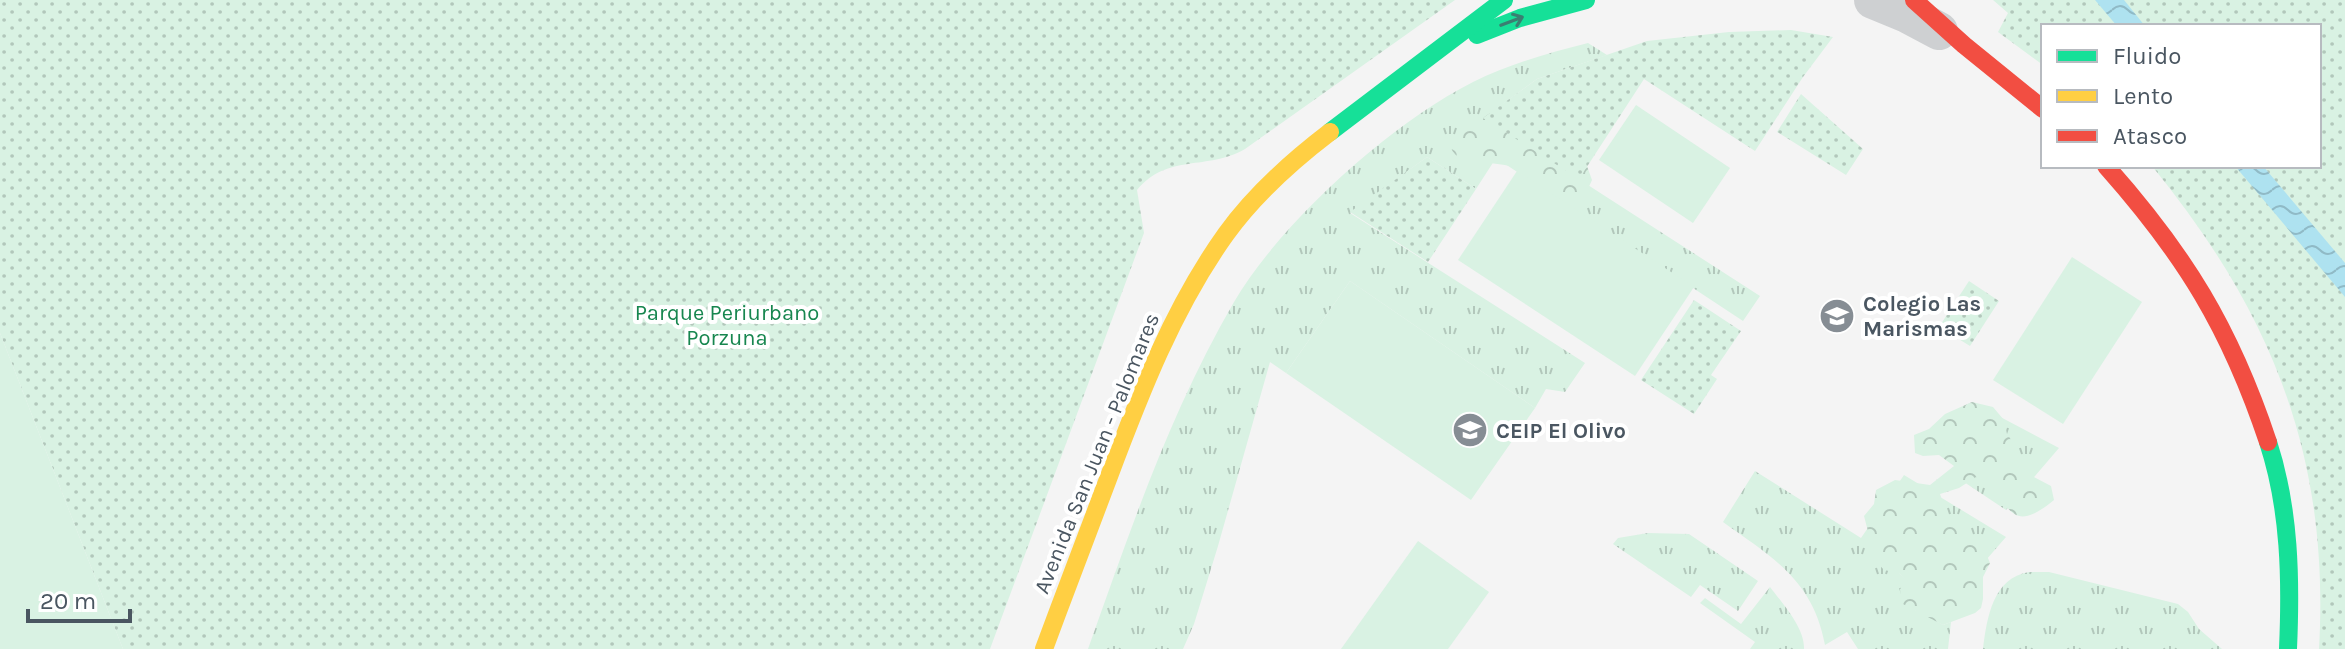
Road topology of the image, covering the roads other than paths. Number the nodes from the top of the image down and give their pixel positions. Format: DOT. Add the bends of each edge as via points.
graph roads {
  1 [pos="1504,0"];
  2 [pos="1586,0"];
  3 [pos="1873,0"];
  4 [pos="1914,0"];
  5 [pos="1964,45"];
  6 [pos="1441,50"];
  7 [pos="2041,107"];
  8 [pos="2108,168"];
  9 [pos="1044,649"];
  10 [pos="2288,649"];
  1 -- 6 [label="street"];
  6 -- 2 [label="street, one-way" via="1520,18"];
  3 -- 5 [label="street"];
  4 -- 5 [label="street"];
  5 -- 7 [label="street"];
  6 -- 9 [label="street, Avenida San Juan - Palomares" via="1308,149 1255,199 1202,271 1128,425"];
  8 -- 10 [label="street" via="2192,276 2250,390 2282,506 2290,565"];
}
